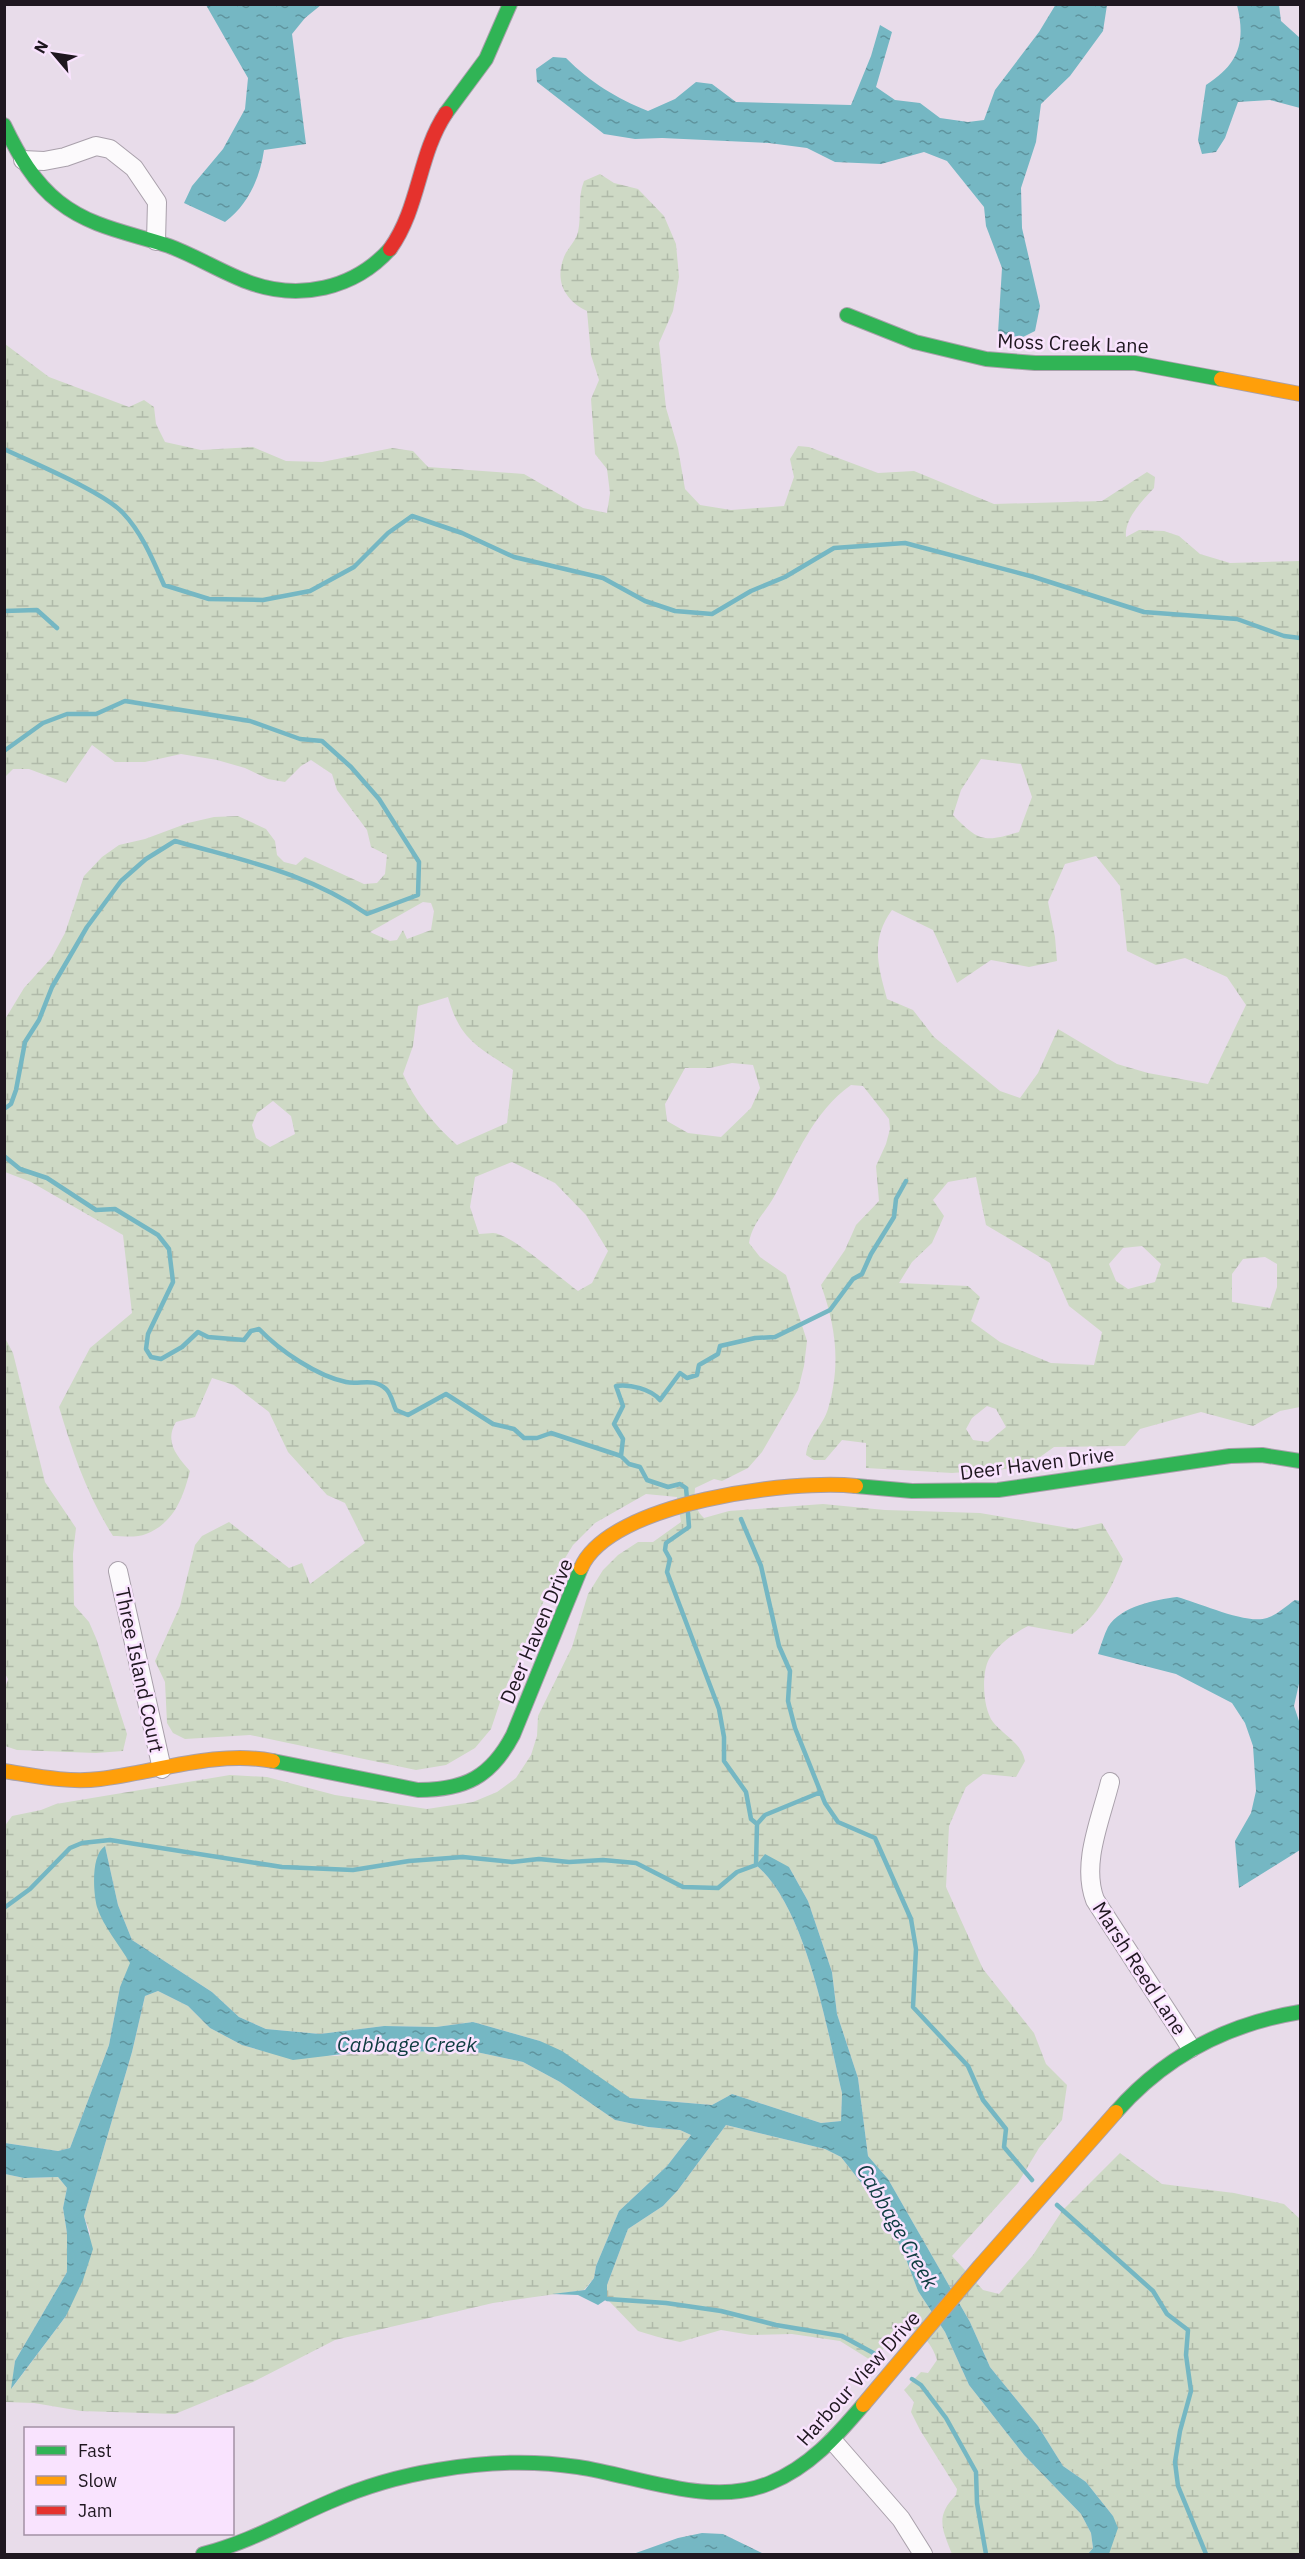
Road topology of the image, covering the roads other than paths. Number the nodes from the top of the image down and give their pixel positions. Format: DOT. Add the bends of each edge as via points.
graph roads {
  1 [pos="510,4"];
  2 [pos="7,136"];
  3 [pos="23,160"];
  4 [pos="156,241"];
  5 [pos="847,315"];
  6 [pos="1300,394"];
  7 [pos="1300,1461"];
  8 [pos="118,1571"];
  9 [pos="162,1769"];
  10 [pos="4,1771"];
  11 [pos="1110,1782"];
  12 [pos="1300,2012"];
  13 [pos="1191,2048"];
  14 [pos="833,2441"];
  15 [pos="228,2552"];
  16 [pos="203,2554"];
  17 [pos="923,2554"];
  1 -- 4 [label="street" via="490,52 434,133 403,231 389,251 358,278 313,290 268,288"];
  2 -- 3 [label="street"];
  3 -- 4 [label="street" via="43,188 67,211 111,230"];
  3 -- 4 [label="street" via="65,157 96,146 110,149 134,168 157,202"];
  5 -- 6 [label="street, Moss Creek Lane" via="914,342 992,360 1134,363"];
  7 -- 9 [label="street, Deer Haven Drive" via="1262,1455 1230,1456 998,1490 912,1491 795,1484 700,1502 636,1521 620,1529 589,1557 567,1599 508,1746 494,1765 475,1779 453,1788 429,1791 263,1760 231,1758"];
  8 -- 9 [label="street, Three Island Court"];
  9 -- 10 [label="street, Deer Haven Drive" via="62,1780"];
  11 -- 13 [label="street, Marsh Reed Lane" via="1092,1857 1091,1889"];
  12 -- 13 [label="street, Harbour View Drive" via="1249,2023"];
  13 -- 14 [label="street, Harbour View Drive" via="1135,2090"];
  14 -- 15 [label="street, Harbour View Drive" via="788,2476 734,2494 688,2491 578,2466 491,2464 450,2469 367,2488"];
  14 -- 17 [label="street" via="901,2519"];
  15 -- 16 [label="street, Harbour View Drive"];
}
